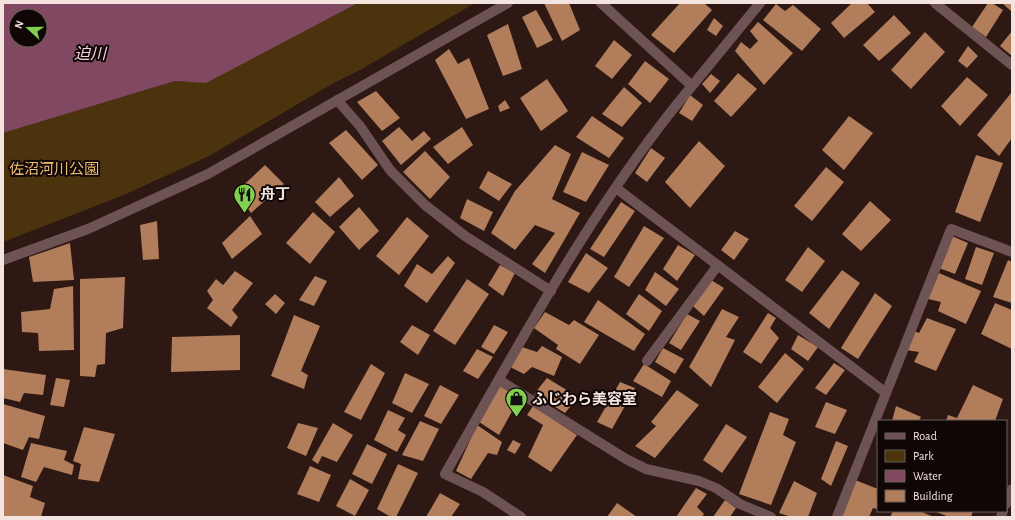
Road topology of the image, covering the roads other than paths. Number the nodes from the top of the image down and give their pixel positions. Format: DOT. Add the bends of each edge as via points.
graph roads {
  1 [pos="508,3"];
  2 [pos="601,3"];
  3 [pos="760,3"];
  4 [pos="935,3"];
  5 [pos="1012,65"];
  6 [pos="692,86"];
  7 [pos="337,100"];
  8 [pos="616,188"];
  9 [pos="1012,252"];
  10 [pos="3,260"];
  11 [pos="718,265"];
  12 [pos="551,291"];
  13 [pos="647,361"];
  14 [pos="499,380"];
  15 [pos="886,393"];
  16 [pos="521,517"];
  17 [pos="771,517"];
  18 [pos="837,517"];
  1 -- 7 [label="street"];
  2 -- 6 [label="street"];
  3 -- 6 [label="street"];
  4 -- 5 [label="street"];
  6 -- 8 [label="street"];
  7 -- 10 [label="street" via="208,174 88,229"];
  7 -- 12 [label="street" via="360,126 390,170 425,205 465,236"];
  8 -- 11 [label="street"];
  8 -- 12 [label="street"];
  9 -- 15 [label="street" via="951,229"];
  11 -- 13 [label="street"];
  11 -- 15 [label="street"];
  12 -- 14 [label="street"];
  14 -- 16 [label="street" via="445,474 483,492"];
  14 -- 17 [label="street" via="626,460 646,469 699,481 716,488 740,504"];
  15 -- 18 [label="street"];
}
